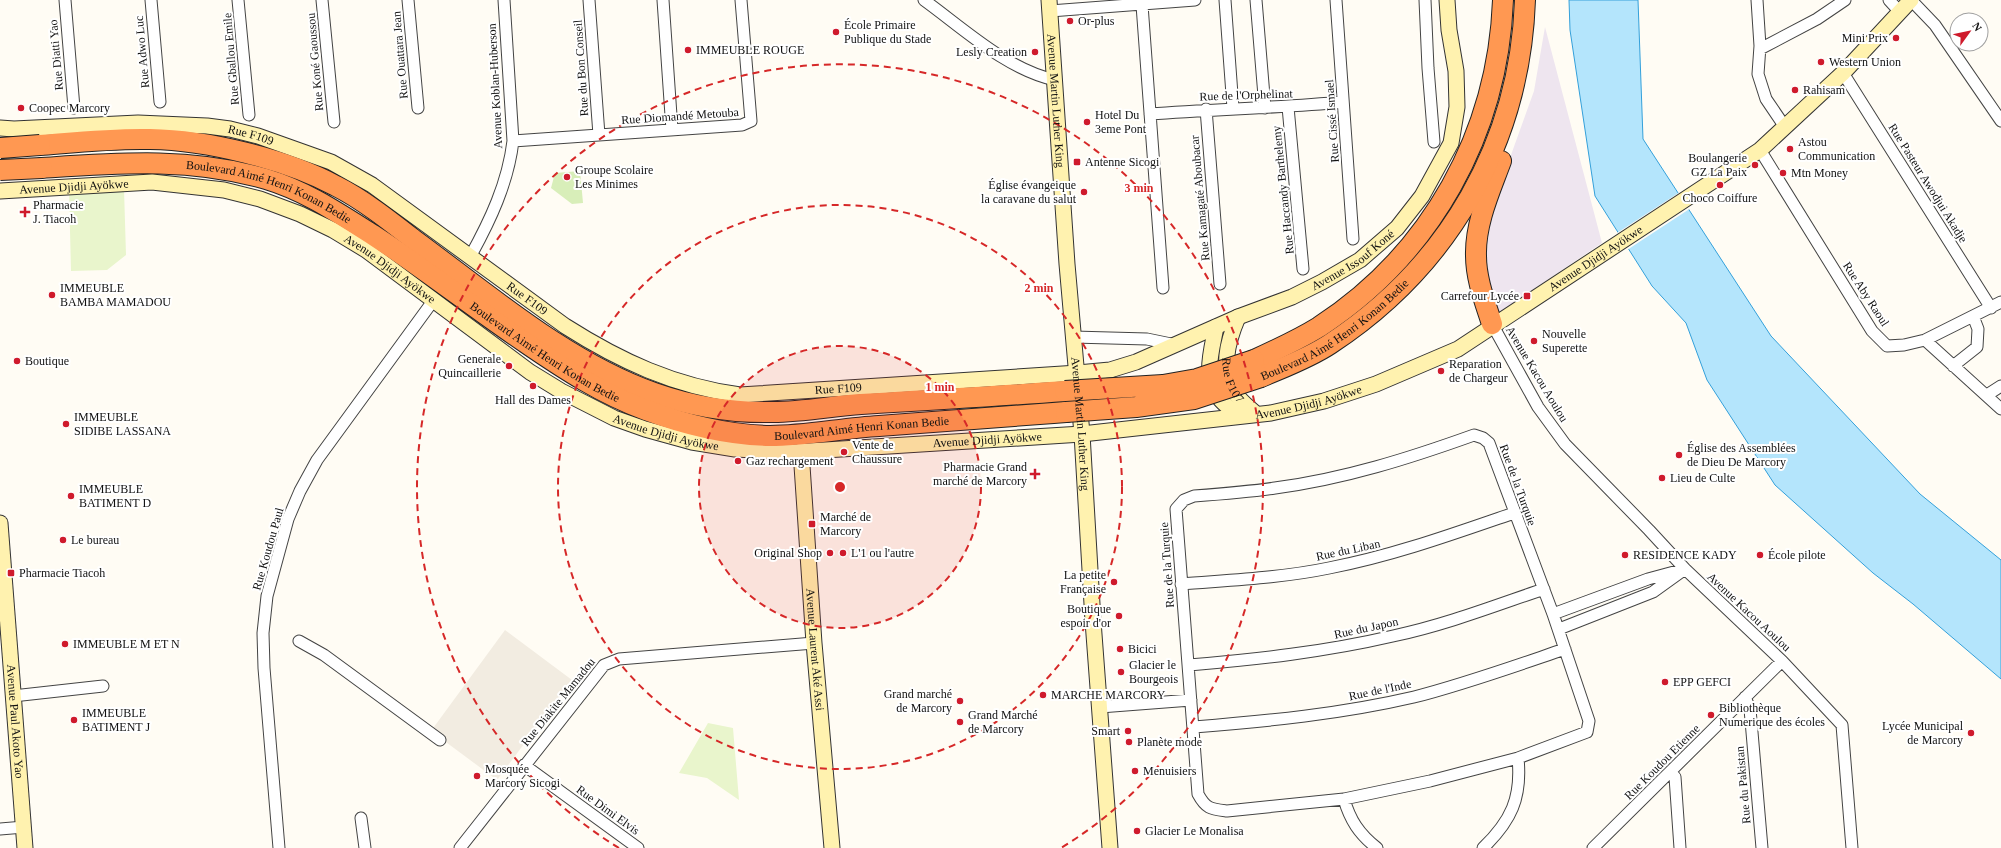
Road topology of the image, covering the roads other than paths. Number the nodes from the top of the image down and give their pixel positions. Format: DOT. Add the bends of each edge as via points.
graph roads {
  1 [pos="65,0"];
  2 [pos="151,0"];
  3 [pos="238,0"];
  4 [pos="322,0"];
  5 [pos="408,0"];
  6 [pos="504,0"];
  7 [pos="589,0"];
  8 [pos="663,0"];
  9 [pos="741,0"];
  10 [pos="924,0"];
  11 [pos="1195,0"];
  12 [pos="1225,0"];
  13 [pos="1256,0"];
  14 [pos="1336,0"];
  15 [pos="1426,0"];
  16 [pos="1448,0"];
  17 [pos="1503,0"];
  18 [pos="1525,0"];
  19 [pos="1757,0"];
  20 [pos="1846,0"];
  21 [pos="1889,0"];
  22 [pos="1910,0"];
  23 [pos="1139,4"];
  24 [pos="1050,6"];
  25 [pos="1900,12"];
  26 [pos="1760,49"];
  27 [pos="1843,73"];
  28 [pos="1055,80"];
  29 [pos="160,102"];
  30 [pos="1343,102"];
  31 [pos="1288,107"];
  32 [pos="74,108"];
  33 [pos="418,108"];
  34 [pos="1233,108"];
  35 [pos="1265,108"];
  36 [pos="1206,109"];
  37 [pos="1150,114"];
  38 [pos="249,115"];
  39 [pos="1506,116"];
  40 [pos="2001,121"];
  41 [pos="334,122"];
  42 [pos="1785,127"];
  43 [pos="672,130"];
  44 [pos="5,133"];
  45 [pos="599,135"];
  46 [pos="513,141"];
  47 [pos="1434,142"];
  48 [pos="40,145"];
  49 [pos="0,148"];
  50 [pos="1760,150"];
  51 [pos="0,170"];
  52 [pos="24,189"];
  53 [pos="0,191"];
  54 [pos="1353,239"];
  55 [pos="470,258"];
  56 [pos="1303,269"];
  57 [pos="1220,284"];
  58 [pos="1163,288"];
  59 [pos="433,301"];
  60 [pos="2001,302"];
  61 [pos="1991,308"];
  62 [pos="1973,316"];
  63 [pos="1238,317"];
  64 [pos="1492,324"];
  65 [pos="1216,327"];
  66 [pos="1074,337"];
  67 [pos="1925,340"];
  68 [pos="1177,345"];
  69 [pos="1954,366"];
  70 [pos="1258,369"];
  71 [pos="1078,373"];
  72 [pos="2001,386"];
  73 [pos="1987,395"];
  74 [pos="2001,409"];
  75 [pos="1256,414"];
  76 [pos="1238,416"];
  77 [pos="1082,434"];
  78 [pos="802,451"];
  79 [pos="1514,513"];
  80 [pos="0,523"];
  81 [pos="1685,569"];
  82 [pos="1181,584"];
  83 [pos="1544,589"];
  84 [pos="1553,614"];
  85 [pos="1559,629"];
  86 [pos="299,641"];
  87 [pos="814,643"];
  88 [pos="1565,649"];
  89 [pos="1782,661"];
  90 [pos="1189,665"];
  91 [pos="103,686"];
  92 [pos="14,696"];
  93 [pos="1745,697"];
  94 [pos="1191,700"];
  95 [pos="1100,708"];
  96 [pos="1194,727"];
  97 [pos="440,740"];
  98 [pos="1518,758"];
  99 [pos="524,765"];
  100 [pos="1670,772"];
  101 [pos="1344,799"];
  102 [pos="361,818"];
  103 [pos="24,827"];
  104 [pos="0,829"];
  105 [pos="1597,846"];
  106 [pos="25,848"];
  107 [pos="279,848"];
  108 [pos="365,848"];
  109 [pos="460,848"];
  110 [pos="638,848"];
  111 [pos="832,848"];
  112 [pos="1110,848"];
  113 [pos="1377,848"];
  114 [pos="1483,848"];
  115 [pos="1680,848"];
  116 [pos="1762,848"];
  117 [pos="1852,848"];
  1 -- 32 [label="street, Rue Diatti Yao"];
  2 -- 29 [label="street, Rue Adwo Luc"];
  3 -- 38 [label="street, Rue Gballou Emile"];
  4 -- 41 [label="street, Rue Koné Gaoussou"];
  5 -- 33 [label="street, Rue Ouattara Jean"];
  6 -- 46 [label="street, Avenue Koblan-Huberson"];
  7 -- 45 [label="street, Rue du Bon Conseil"];
  8 -- 43 [label="street"];
  9 -- 43 [label="street, Rue Diomandé Metouba" via="751,121 742,125"];
  10 -- 28 [label="street" via="1013,65"];
  11 -- 23 [label="street"];
  12 -- 34 [label="street"];
  13 -- 35 [label="street"];
  14 -- 30 [label="street, Rue Cissé Ismael"];
  15 -- 47 [label="street"];
  16 -- 63 [label="street, Avenue Issouf Koné" via="1449,30 1456,71 1457,107 1450,143 1422,196 1397,228 1360,260 1292,297"];
  17 -- 70 [label="highway, Boulevard Aimé Henri Konan Bedie" via="1493,81 1476,136 1446,197 1424,230 1384,276 1355,301 1290,344"];
  18 -- 39 [label="highway, Boulevard Aimé Henri Konan Bedie" via="1521,51"];
  19 -- 26 [label="street"];
  20 -- 26 [label="street" via="1817,19"];
  21 -- 25 [label="street"];
  22 -- 25 [label="street, Avenue Djidji Ayökwe"];
  22 -- 40 [label="street" via="1935,25"];
  23 -- 24 [label="street"];
  23 -- 37 [label="street"];
  24 -- 28 [label="street, Avenue Martin Luther King"];
  25 -- 27 [label="street, Avenue Djidji Ayökwe"];
  26 -- 42 [label="street" via="1758,74 1766,99"];
  27 -- 42 [label="street, Avenue Djidji Ayökwe"];
  27 -- 61 [label="street, Rue Pasteur Awodjui Akadje"];
  28 -- 66 [label="street, Avenue Martin Luther King"];
  30 -- 31 [label="street, Rue de l'Orphelinat"];
  30 -- 54 [label="street, Rue Cissé Ismael"];
  31 -- 35 [label="street, Rue de l'Orphelinat"];
  31 -- 56 [label="street, Rue Haccandy Barthelemy"];
  34 -- 35 [label="street, Rue de l'Orphelinat"];
  34 -- 36 [label="street, Rue de l'Orphelinat"];
  36 -- 37 [label="street, Rue de l'Orphelinat"];
  36 -- 57 [label="street, Rue Kamagaté Aboubacar"];
  37 -- 58 [label="street"];
  39 -- 64 [label="highway" via="1508,139 1485,204 1476,256 1480,285"];
  39 -- 70 [label="highway, Boulevard Aimé Henri Konan Bedie" via="1497,144 1462,210 1440,243 1392,296 1329,345"];
  42 -- 50 [label="street, Avenue Djidji Ayökwe"];
  43 -- 45 [label="street, Rue Diomandé Metouba"];
  44 -- 48 [label="highway, bridge"];
  44 -- 52 [label="street" via="1,154 4,165"];
  44 -- 55 [label="street, Rue F109" via="138,123 180,123 230,129 258,136 331,162 372,185"];
  45 -- 46 [label="street, Rue Diomandé Metouba"];
  46 -- 55 [label="street, Avenue Koblan-Huberson" via="511,160 495,208"];
  48 -- 49 [label="highway, bridge"];
  48 -- 70 [label="highway, Boulevard Aimé Henri Konan Bedie, bridge" via="153,139 245,153 306,172 338,186 570,352 655,394 688,402 738,411 773,412 829,406 1163,385"];
  50 -- 64 [label="street, Avenue Djidji Ayökwe" via="1608,252"];
  50 -- 67 [label="street, Rue Aby Raoul" via="1872,331 1887,346"];
  51 -- 70 [label="highway, Boulevard Aimé Henri Konan Bedie, bridge" via="133,162 169,163 241,172 300,191 326,204 388,245 508,331 587,383 648,411 706,428 737,433 771,436 846,428 1136,407 1194,399"];
  52 -- 53 [label="street, Avenue Djidji Ayökwe"];
  52 -- 59 [label="street, Avenue Djidji Ayökwe" via="152,182 224,190 260,199 333,230 366,250"];
  55 -- 71 [label="street, Rue F109" via="565,326 617,357 657,375 720,392 740,395"];
  59 -- 78 [label="street, Avenue Djidji Ayökwe" via="530,372 614,418 692,442 735,449"];
  59 -- 107 [label="street, Rue Koudou Paul" via="317,460 288,519 267,596 263,633"];
  60 -- 61 [label="street, Rue Aby Raoul"];
  61 -- 62 [label="street, Rue Aby Raoul"];
  62 -- 67 [label="street, Rue Aby Raoul"];
  62 -- 69 [label="street" via="1978,328 1977,347"];
  63 -- 65 [label="street, Avenue Issouf Koné"];
  63 -- 75 [label="street, Rue F107" via="1225,358 1229,379 1236,395"];
  64 -- 75 [label="street, Avenue Djidji Ayökwe" via="1458,348 1376,384 1324,401"];
  64 -- 81 [label="street, Avenue Kacou Aoulou" via="1538,407 1565,444"];
  65 -- 68 [label="street, Avenue Issouf Koné"];
  65 -- 76 [label="street, Rue F107" via="1209,372 1219,398"];
  66 -- 68 [label="street" via="1147,339"];
  66 -- 71 [label="street, Avenue Martin Luther King"];
  67 -- 69 [label="street"];
  68 -- 71 [label="street, Avenue Issouf Koné" via="1110,370"];
  69 -- 73 [label="street"];
  71 -- 77 [label="street, Avenue Martin Luther King"];
  72 -- 73 [label="street"];
  73 -- 74 [label="street"];
  75 -- 76 [label="street, Avenue Djidji Ayökwe"];
  76 -- 77 [label="street, Avenue Djidji Ayökwe"];
  77 -- 78 [label="street, Avenue Djidji Ayökwe"];
  77 -- 95 [label="street, Avenue Martin Luther King"];
  78 -- 87 [label="street, Avenue Laurent Aké Assi"];
  79 -- 82 [label="street, Rue du Liban" via="1445,537 1327,569"];
  79 -- 82 [label="street, Rue de la Turquie" via="1489,443 1474,435 1361,471 1276,488 1194,496 1184,500 1176,509"];
  79 -- 83 [label="street, Rue de la Turquie"];
  80 -- 92 [label="street, Avenue Paul Akoto Yao"];
  81 -- 84 [label="street" via="1648,579"];
  81 -- 85 [label="street" via="1653,592"];
  81 -- 89 [label="street, Avenue Kacou Aoulou"];
  82 -- 90 [label="street, Rue de la Turquie"];
  83 -- 84 [label="street, Rue de la Turquie"];
  83 -- 90 [label="street, Rue du Japon" via="1463,617 1394,636 1304,654"];
  84 -- 85 [label="street, Rue de la Turquie"];
  85 -- 88 [label="street, Rue de la Turquie"];
  86 -- 97 [label="street" via="324,655"];
  87 -- 99 [label="street, Rue Diakite Mamadou" via="619,658 610,661 604,665"];
  87 -- 111 [label="street, Avenue Laurent Aké Assi"];
  88 -- 96 [label="street, Rue de l'Inde" via="1450,687 1367,707 1287,720"];
  88 -- 98 [label="street, Rue de la Turquie" via="1588,721 1587,732"];
  89 -- 93 [label="street, Rue Koudou Etienne"];
  89 -- 117 [label="street, Avenue Kacou Aoulou" via="1842,725"];
  90 -- 94 [label="street, Rue de la Turquie"];
  91 -- 92 [label="street"];
  92 -- 103 [label="street, Avenue Paul Akoto Yao"];
  93 -- 100 [label="street, Rue Koudou Etienne"];
  93 -- 116 [label="street, Rue du Pakistan" via="1750,709"];
  94 -- 95 [label="street"];
  94 -- 96 [label="street, Rue de la Turquie"];
  95 -- 112 [label="street, Avenue Martin Luther King"];
  96 -- 101 [label="street, Rue de la Turquie" via="1198,794 1203,803 1211,809 1227,811"];
  98 -- 101 [label="street, Rue de la Turquie" via="1430,781"];
  98 -- 114 [label="street" via="1519,792 1512,811 1498,833"];
  99 -- 109 [label="street, Rue Diakite Mamadou"];
  99 -- 110 [label="street, Rue Dimi Elvis"];
  100 -- 105 [label="street, Rue Koudou Etienne"];
  100 -- 115 [label="street" via="1675,776"];
  101 -- 113 [label="street" via="1348,815 1358,831"];
  102 -- 108 [label="street"];
  103 -- 104 [label="street"];
  103 -- 106 [label="street, Avenue Paul Akoto Yao"];
}
